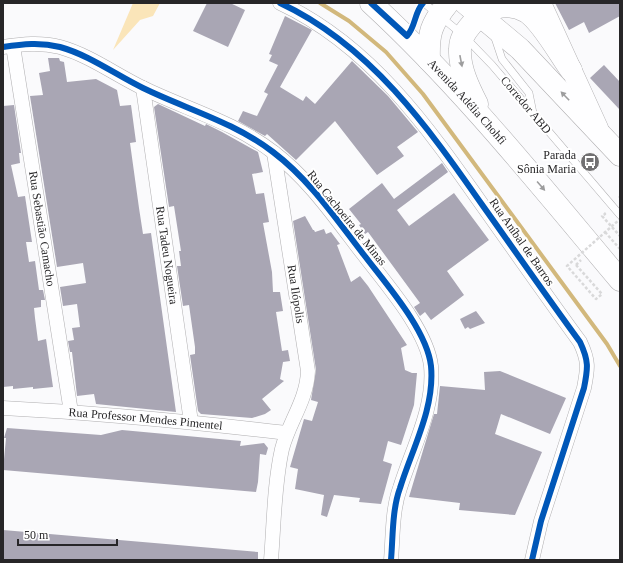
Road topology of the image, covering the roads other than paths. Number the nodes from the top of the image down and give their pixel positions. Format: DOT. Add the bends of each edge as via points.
graph roads {
  1 [pos="280,3"];
  2 [pos="371,3"];
  3 [pos="540,3"];
  4 [pos="437,7"];
  5 [pos="478,13"];
  6 [pos="463,35"];
  7 [pos="8,46"];
  8 [pos="429,60"];
  9 [pos="571,70"];
  10 [pos="143,88"];
  11 [pos="533,114"];
  12 [pos="488,125"];
  13 [pos="600,132"];
  14 [pos="274,153"];
  15 [pos="620,155"];
  16 [pos="620,215"];
  17 [pos="620,280"];
  18 [pos="3,408"];
  19 [pos="71,412"];
  20 [pos="191,422"];
  21 [pos="287,432"];
  22 [pos="270,560"];
  23 [pos="391,560"];
  24 [pos="532,560"];
  1 -- 24 [label="street, Rua Aníbal de Barros" via="321,25 354,49 395,89 448,156 585,353 588,370 584,388 541,521"];
  2 -- 8 [label="highway, Avenida Adélia Chohfi"];
  3 -- 9 [label="main road"];
  4 -- 6 [label="lane, Corredor ABD"];
  4 -- 8 [label="highway" via="429,33"];
  5 -- 6 [label="highway"];
  5 -- 9 [label="highway" via="501,6 514,6 527,12 535,19"];
  5 -- 11 [label="lane" via="502,60 530,94"];
  13 -- 5 [label="highway, one-way" via="520,49"];
  6 -- 11 [label="lane, Corredor ABD"];
  6 -- 12 [label="highway, one-way" via="460,61"];
  7 -- 10 [label="street, Rua Cachoeira de Minas" via="32,43 63,48"];
  7 -- 19 [label="street, Rua Sebastião Camacho"];
  8 -- 12 [label="highway, Avenida Adélia Chohfi"];
  9 -- 13 [label="main road"];
  10 -- 14 [label="street, Rua Cachoeira de Minas" via="225,123 253,137"];
  10 -- 20 [label="street, Rua Tadeu Nogueira"];
  11 -- 16 [label="lane, Corredor ABD"];
  12 -- 17 [label="highway, Avenida Adélia Chohfi, one-way"];
  13 -- 15 [label="highway"];
  14 -- 21 [label="street, Rua Ilópolis" via="308,371 308,385 303,400"];
  14 -- 23 [label="street, Rua Cachoeira de Minas" via="313,189 403,307 422,339 431,365 427,409 399,489"];
  18 -- 19 [label="street, Rua Professor Mendes Pimentel"];
  19 -- 20 [label="street, Rua Professor Mendes Pimentel"];
  20 -- 21 [label="street, Rua Professor Mendes Pimentel"];
  21 -- 22 [label="street, Rua Ilópolis" via="279,471"];
}
